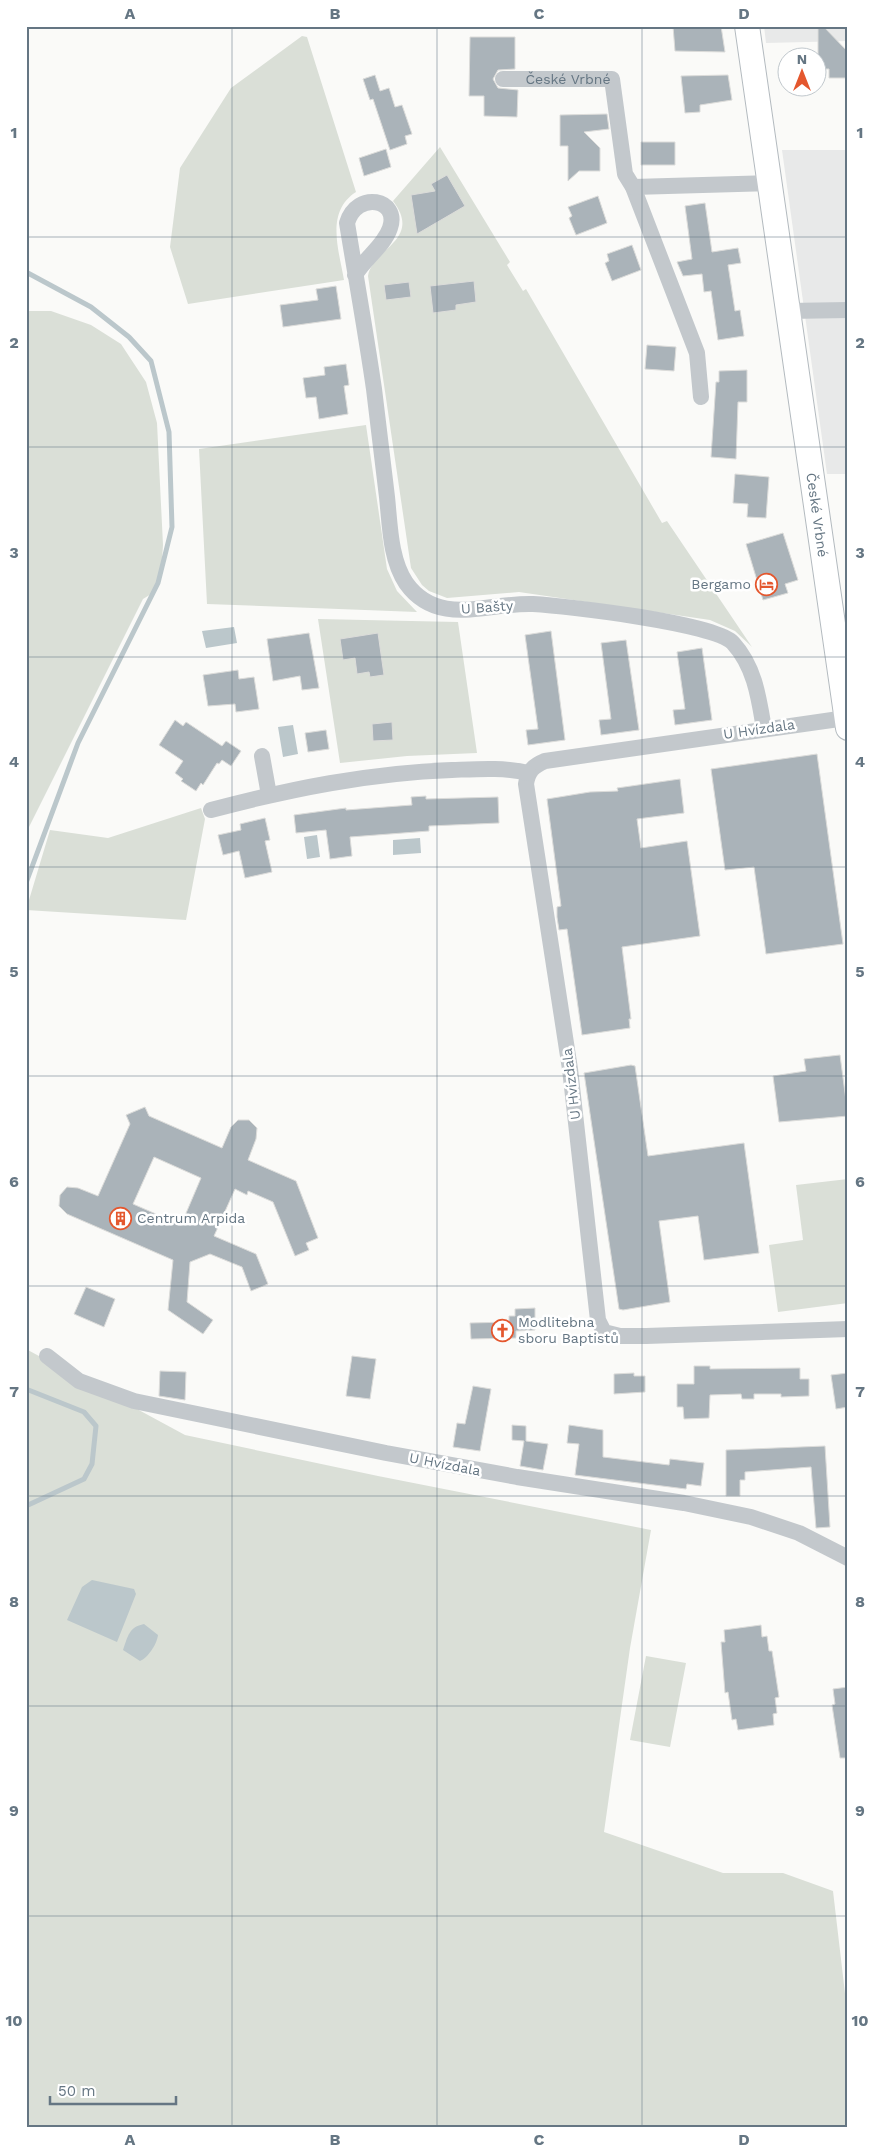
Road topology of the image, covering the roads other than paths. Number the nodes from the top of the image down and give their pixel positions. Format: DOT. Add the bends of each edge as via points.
graph roads {
  1 [pos="747,26"];
  2 [pos="503,79"];
  3 [pos="770,183"];
  4 [pos="633,187"];
  5 [pos="355,275"];
  6 [pos="848,310"];
  7 [pos="788,311"];
  8 [pos="702,397"];
  9 [pos="847,723"];
  10 [pos="764,729"];
  11 [pos="262,756"];
  12 [pos="528,772"];
  13 [pos="269,795"];
  14 [pos="210,810"];
  15 [pos="848,1329"];
  16 [pos="47,1356"];
  17 [pos="848,1558"];
  1 -- 3 [label="street, České Vrbné"];
  2 -- 4 [label="street, České Vrbné" via="612,79 625,174"];
  3 -- 4 [label="street"];
  3 -- 7 [label="street, České Vrbné"];
  4 -- 8 [label="street, České Vrbné" via="698,353"];
  5 -- 10 [label="street, U Bašty" via="394,555 405,581 420,599 445,608 466,610 532,604 630,615 709,631 732,641 748,661"];
  6 -- 7 [label="street"];
  7 -- 9 [label="street, České Vrbné"];
  9 -- 10 [label="street, U Hvízdala"];
  10 -- 12 [label="street, U Hvízdala" via="545,760"];
  11 -- 13 [label="street"];
  12 -- 13 [label="street" via="508,768 406,772 338,780"];
  12 -- 15 [label="street, U Hvízdala" via="527,796 570,1069 598,1320 604,1332 646,1336"];
  13 -- 14 [label="street"];
  16 -- 17 [label="street, U Hvízdala" via="79,1381 134,1401 395,1455 751,1517 799,1533"];
}
